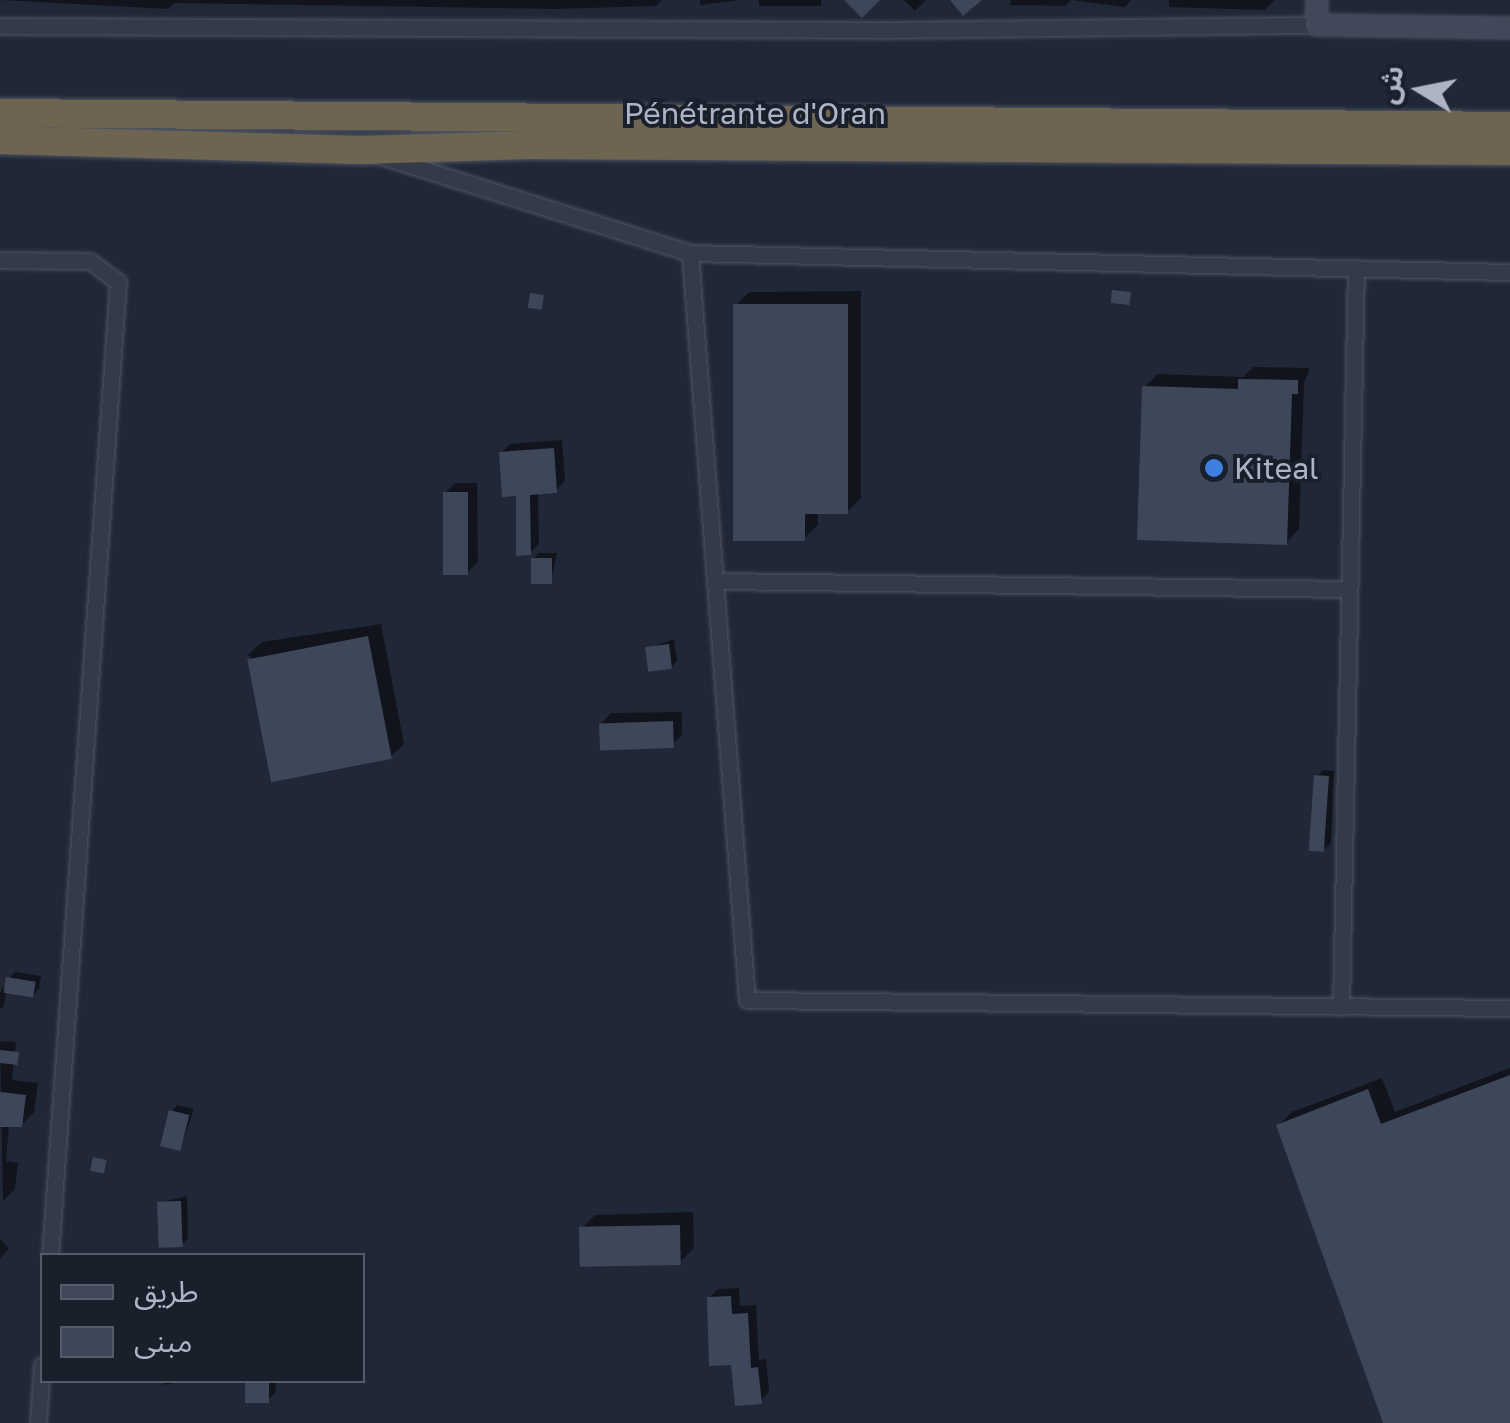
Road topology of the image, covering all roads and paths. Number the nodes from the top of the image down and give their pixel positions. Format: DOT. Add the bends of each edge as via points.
graph roads {
  1 [pos="1317,0"];
  2 [pos="1316,25"];
  3 [pos="0,26"];
  4 [pos="1510,28"];
  5 [pos="0,113"];
  6 [pos="1510,126"];
  7 [pos="0,140"];
  8 [pos="361,150"];
  9 [pos="1510,151"];
  10 [pos="690,253"];
  11 [pos="0,260"];
  12 [pos="1356,268"];
  13 [pos="1510,272"];
  14 [pos="714,581"];
  15 [pos="1350,589"];
  16 [pos="1341,1007"];
  17 [pos="1510,1008"];
  18 [pos="50,1253"];
  19 [pos="41,1383"];
  20 [pos="38,1423"];
  1 -- 2 [label="street"];
  2 -- 3 [label="street"];
  2 -- 4 [label="street"];
  5 -- 6 [label="highway, Pénétrante d'Oran"];
  7 -- 8 [label="highway, Pénétrante d'Oran"];
  8 -- 9 [label="highway, Pénétrante d'Oran" via="549,144"];
  8 -- 10 [label="street"];
  10 -- 12 [label="street"];
  10 -- 14 [label="street"];
  11 -- 18 [label="street" via="90,262 118,282"];
  12 -- 13 [label="street"];
  12 -- 15 [label="street"];
  14 -- 15 [label="street"];
  14 -- 16 [label="street" via="747,1000"];
  15 -- 16 [label="street"];
  16 -- 17 [label="street"];
  19 -- 20 [label="street"];
}
